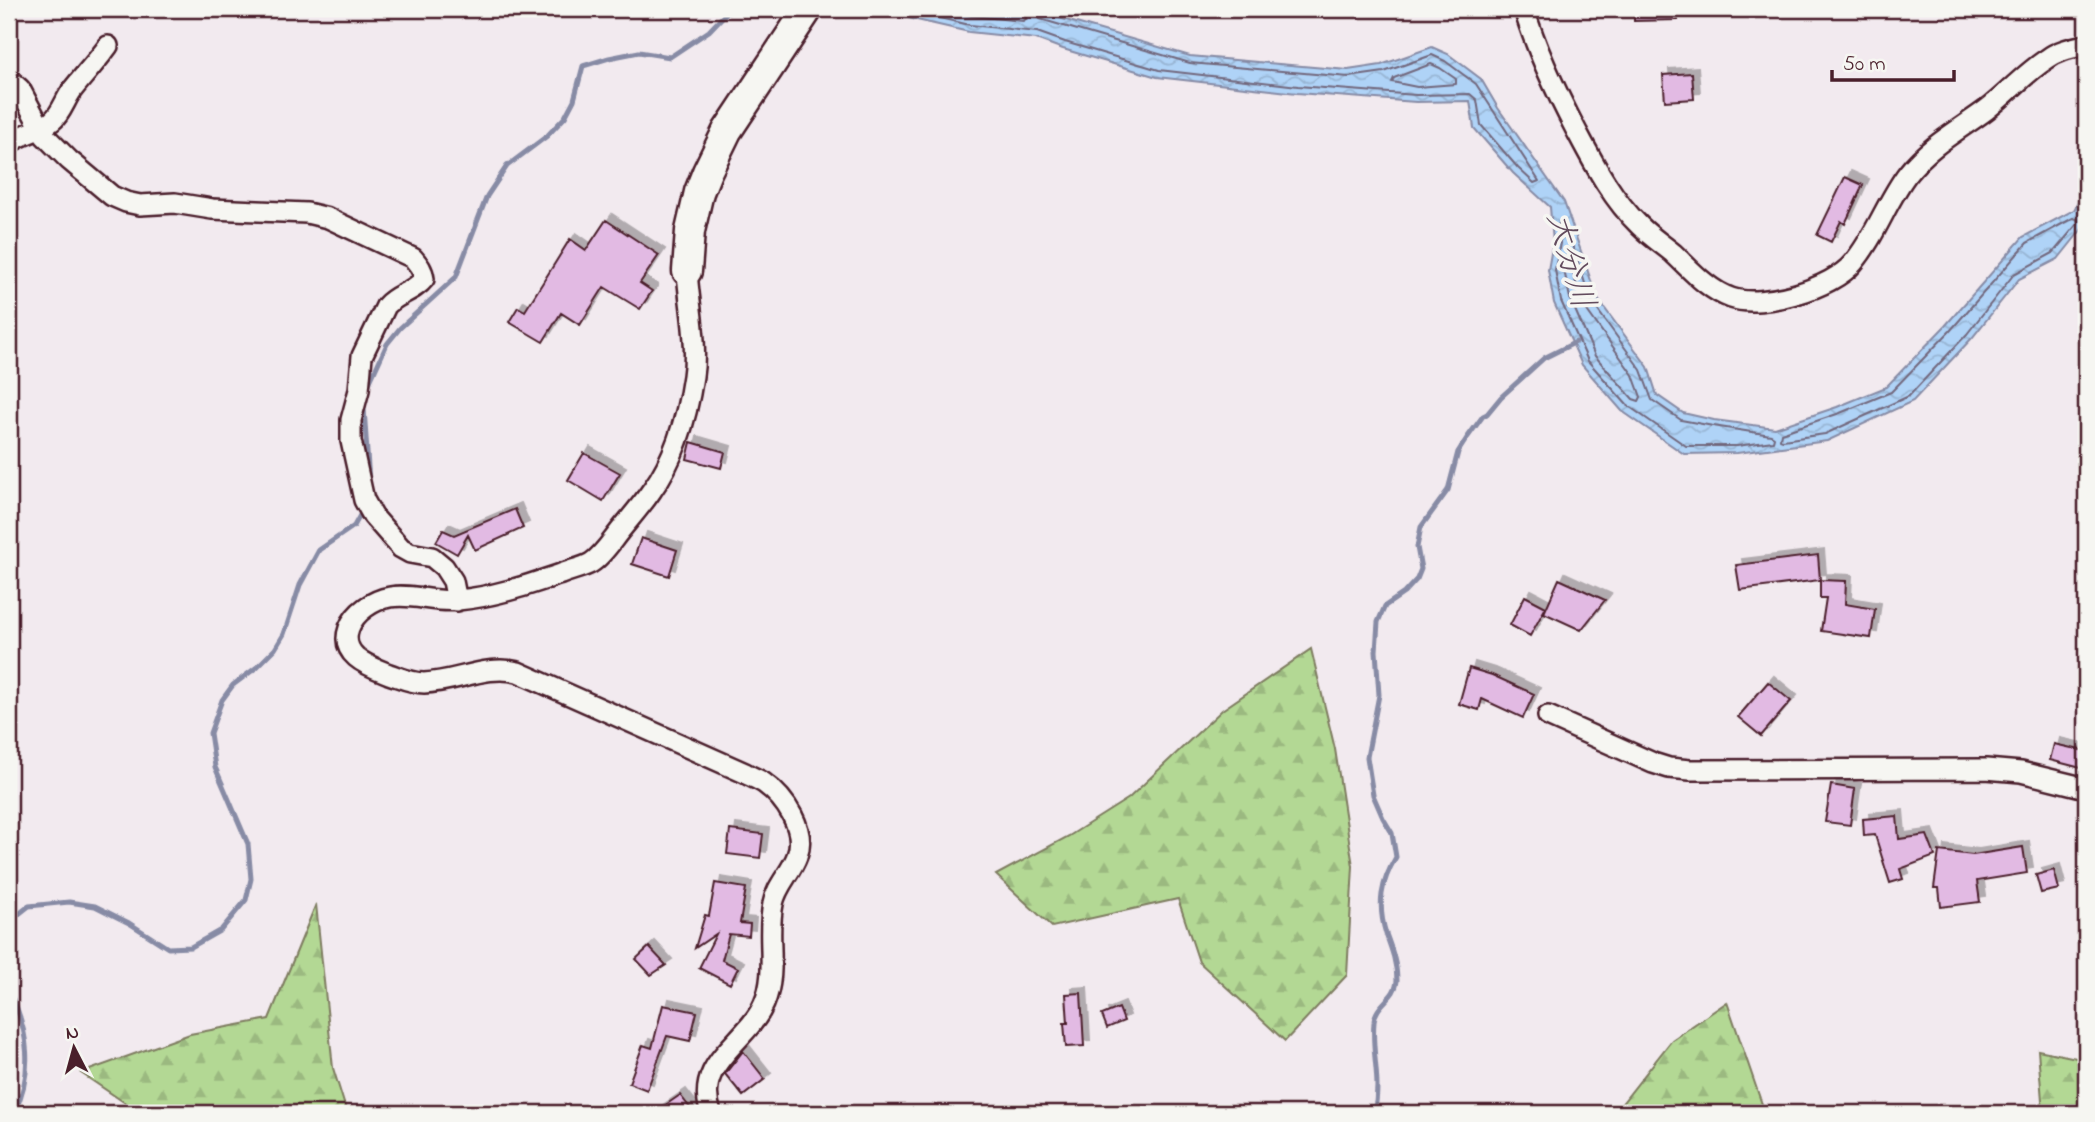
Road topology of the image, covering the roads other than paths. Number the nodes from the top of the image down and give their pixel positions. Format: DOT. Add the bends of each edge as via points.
graph roads {
  1 [pos="1524,9"];
  2 [pos="805,14"];
  3 [pos="2086,45"];
  4 [pos="108,46"];
  5 [pos="9,79"];
  6 [pos="40,128"];
  7 [pos="9,144"];
  8 [pos="687,271"];
  9 [pos="457,601"];
  10 [pos="1548,716"];
  11 [pos="2086,788"];
  12 [pos="711,1113"];
  1 -- 3 [label="street" via="1552,84 1611,191 1639,226 1711,287 1741,301 1790,295 1841,274 1859,256 1906,175 1928,152 2046,59"];
  2 -- 8 [label="street" via="727,131 707,172 690,231"];
  4 -- 6 [label="street" via="59,115"];
  5 -- 6 [label="street"];
  6 -- 7 [label="street"];
  6 -- 9 [label="street" via="91,181 126,202 307,213 328,218 418,263 424,279 390,300 362,356 351,441 364,500 373,516 401,548 432,557 444,567"];
  8 -- 9 [label="street" via="693,377 678,443 652,491 593,562 512,589"];
  9 -- 12 [label="street" via="401,596 373,603 350,626 350,649 364,664 411,682 496,669 537,679 765,784 794,819 800,845 773,904 773,962 766,999 714,1068 707,1093"];
  10 -- 11 [label="street" via="1669,768 1986,769 2021,772"];
}
